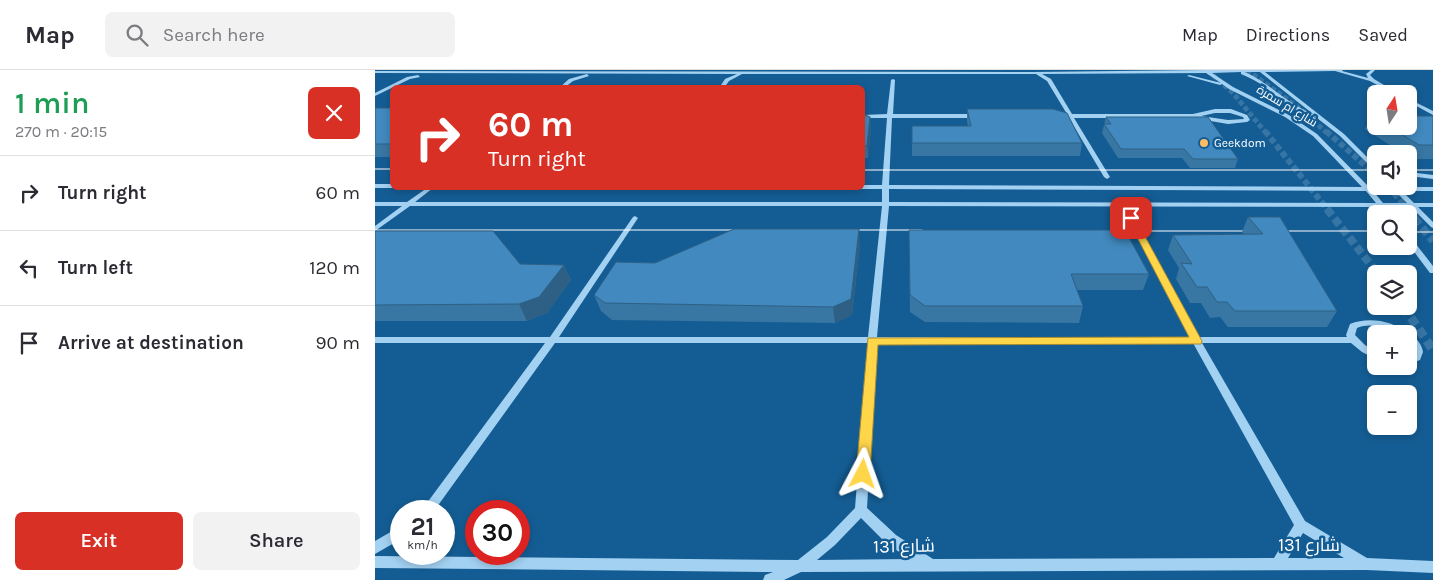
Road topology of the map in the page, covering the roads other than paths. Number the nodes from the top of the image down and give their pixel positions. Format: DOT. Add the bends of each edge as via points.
graph roads {
  1 [pos="647,70"];
  2 [pos="1087,70"];
  3 [pos="1237,70"];
  4 [pos="1259,70"];
  5 [pos="1297,70"];
  6 [pos="1331,70"];
  7 [pos="1341,70"];
  8 [pos="1373,70"];
  9 [pos="795,71"];
  10 [pos="1208,71"];
  11 [pos="375,72"];
  12 [pos="407,72"];
  13 [pos="436,72"];
  14 [pos="558,72"];
  15 [pos="607,72"];
  16 [pos="637,72"];
  17 [pos="719,72"];
  18 [pos="748,72"];
  19 [pos="872,72"];
  20 [pos="915,72"];
  21 [pos="1161,72"];
  22 [pos="1033,73"];
  23 [pos="1060,73"];
  24 [pos="1068,73"];
  25 [pos="409,78"];
  26 [pos="571,80"];
  27 [pos="727,80"];
  28 [pos="893,80"];
  29 [pos="1049,80"];
  30 [pos="1372,80"];
  31 [pos="1282,82"];
  32 [pos="395,85"];
  33 [pos="565,85"];
  34 [pos="723,85"];
  35 [pos="1381,85"];
  36 [pos="390,88"];
  37 [pos="1231,88"];
  38 [pos="375,95"];
  39 [pos="1417,104"];
  40 [pos="1433,113"];
  41 [pos="865,116"];
  42 [pos="891,116"];
  43 [pos="982,116"];
  44 [pos="1048,116"];
  45 [pos="1071,116"];
  46 [pos="1193,116"];
  47 [pos="1324,120"];
  48 [pos="1367,160"];
  49 [pos="1417,175"];
  50 [pos="1107,177"];
  51 [pos="1433,177"];
  52 [pos="375,186"];
  53 [pos="390,186"];
  54 [pos="865,187"];
  55 [pos="885,187"];
  56 [pos="1367,187"];
  57 [pos="1367,188"];
  58 [pos="1417,188"];
  59 [pos="1433,188"];
  60 [pos="427,190"];
  61 [pos="1374,195"];
  62 [pos="1404,195"];
  63 [pos="375,204"];
  64 [pos="408,204"];
  65 [pos="886,205"];
  66 [pos="1367,205"];
  67 [pos="1382,205"];
  68 [pos="1415,205"];
  69 [pos="1417,205"];
  70 [pos="1433,205"];
  71 [pos="1417,207"];
  72 [pos="635,218"];
  73 [pos="1131,218"];
  74 [pos="1433,226"];
  75 [pos="375,229"];
  76 [pos="1417,251"];
  77 [pos="1433,271"];
  78 [pos="1383,325"];
  79 [pos="553,339"];
  80 [pos="375,340"];
  81 [pos="1353,340"];
  82 [pos="873,341"];
  83 [pos="1197,341"];
  84 [pos="1417,347"];
  85 [pos="1367,352"];
  86 [pos="1417,358"];
  87 [pos="437,500"];
  88 [pos="861,510"];
  89 [pos="1301,525"];
  90 [pos="390,539"];
  91 [pos="375,548"];
  92 [pos="455,558"];
  93 [pos="390,561"];
  94 [pos="375,562"];
  95 [pos="930,564"];
  96 [pos="1278,564"];
  97 [pos="1367,564"];
  98 [pos="800,566"];
  99 [pos="1433,567"];
  100 [pos="770,580"];
  1 -- 16 [label="street"];
  2 -- 24 [label="street"];
  3 -- 4 [label="street"];
  3 -- 10 [label="street"];
  3 -- 47 [label="street" via="1260,81 1300,111"];
  4 -- 5 [label="street"];
  4 -- 31 [label="street, شارع ام سمرة"];
  5 -- 6 [label="street"];
  5 -- 31 [label="street"];
  6 -- 7 [label="street"];
  6 -- 30 [label="street"];
  8 -- 30 [label="street" via="1368,73"];
  9 -- 18 [label="street"];
  9 -- 19 [label="street"];
  10 -- 21 [label="street"];
  10 -- 37 [label="street, شارع ام سمرة"];
  11 -- 12 [label="street"];
  12 -- 13 [label="street"];
  12 -- 25 [label="street"];
  13 -- 14 [label="street"];
  13 -- 25 [label="street"];
  14 -- 15 [label="street"];
  14 -- 26 [label="street"];
  15 -- 16 [label="street"];
  15 -- 26 [label="street"];
  16 -- 17 [label="street"];
  17 -- 18 [label="street"];
  17 -- 27 [label="street"];
  18 -- 27 [label="street"];
  19 -- 20 [label="street"];
  19 -- 28 [label="street"];
  20 -- 22 [label="street"];
  20 -- 28 [label="street"];
  21 -- 24 [label="street"];
  21 -- 37 [label="street" via="1205,79"];
  22 -- 23 [label="street"];
  22 -- 29 [label="street"];
  23 -- 24 [label="street"];
  23 -- 29 [label="street"];
  25 -- 32 [label="street"];
  26 -- 33 [label="street"];
  27 -- 34 [label="street"];
  28 -- 42 [label="street"];
  29 -- 45 [label="street"];
  30 -- 35 [label="street"];
  31 -- 47 [label="street, شارع ام سمرة"];
  36 -- 38 [label="street"];
  37 -- 56 [label="street, شارع ام سمرة" via="1287,116 1315,135"];
  39 -- 40 [label="street"];
  41 -- 42 [label="street"];
  42 -- 43 [label="street"];
  42 -- 55 [label="street"];
  44 -- 45 [label="street"];
  45 -- 46 [label="street"];
  45 -- 50 [label="street"];
  46 -- 46 [label="street" via="1234,122 1247,118 1225,111"];
  47 -- 48 [label="street, شارع ام سمرة"];
  49 -- 51 [label="street"];
  52 -- 53 [label="street"];
  54 -- 55 [label="street"];
  55 -- 57 [label="street"];
  55 -- 65 [label="street"];
  58 -- 59 [label="street"];
  60 -- 64 [label="street"];
  61 -- 67 [label="street, شارع ام سمرة"];
  62 -- 68 [label="street"];
  63 -- 64 [label="street"];
  64 -- 65 [label="street"];
  64 -- 75 [label="street"];
  65 -- 66 [label="street"];
  65 -- 82 [label="street"];
  69 -- 70 [label="street"];
  71 -- 74 [label="street"];
  72 -- 79 [label="street"];
  73 -- 83 [label="street"];
  76 -- 77 [label="street"];
  78 -- 81 [label="street" via="1365,323 1353,326 1350,330"];
  79 -- 80 [label="street"];
  79 -- 82 [label="street"];
  79 -- 87 [label="street"];
  81 -- 83 [label="street"];
  81 -- 85 [label="street"];
  82 -- 83 [label="street"];
  82 -- 88 [label="street"];
  83 -- 89 [label="street"];
  84 -- 86 [label="street"];
  88 -- 95 [label="street" via="900,546"];
  88 -- 98 [label="street" via="831,541"];
  89 -- 96 [label="street"];
  89 -- 97 [label="street"];
  90 -- 91 [label="street"];
  92 -- 98 [label="street, شارع 131"];
  93 -- 94 [label="street, شارع 131"];
  95 -- 96 [label="street, شارع 131"];
  95 -- 98 [label="street, شارع 131"];
  96 -- 97 [label="street, شارع 131"];
  97 -- 99 [label="street, شارع 131"];
  98 -- 100 [label="street"];
}
